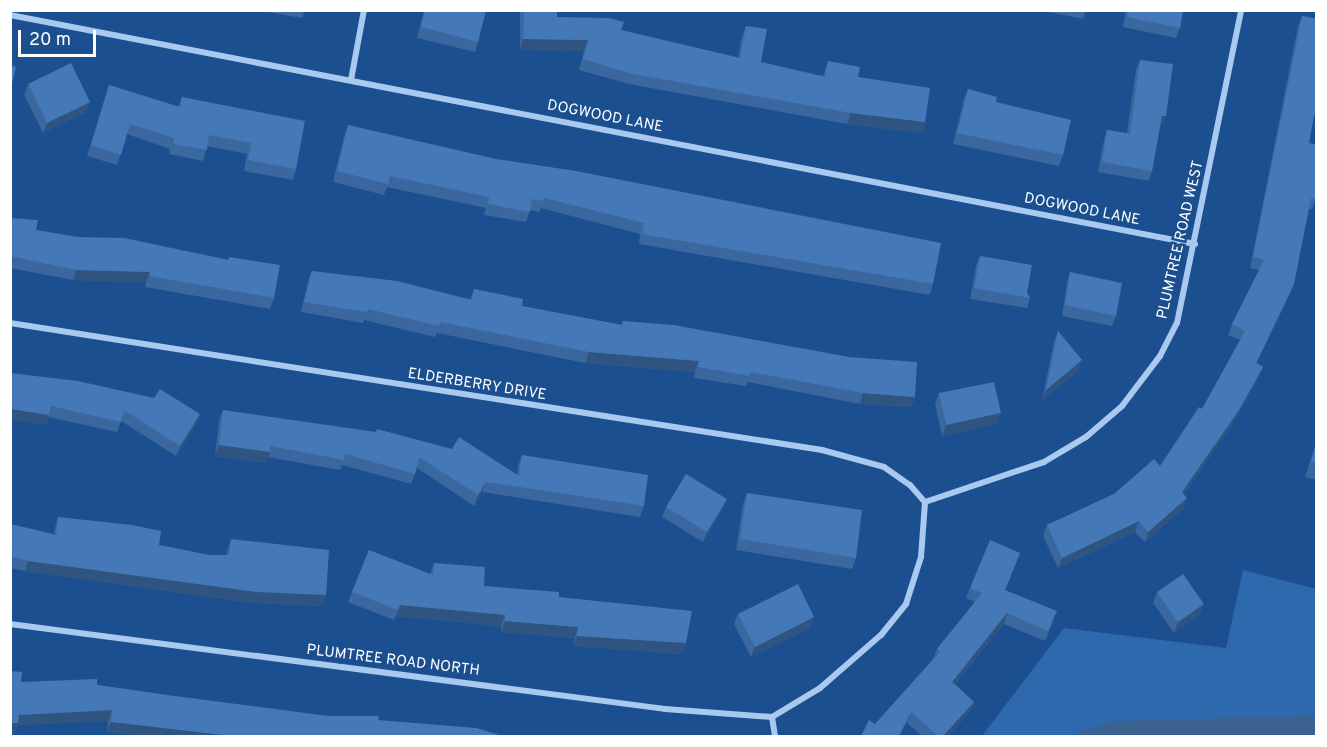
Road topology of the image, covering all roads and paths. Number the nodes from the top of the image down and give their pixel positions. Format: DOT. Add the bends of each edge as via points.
graph roads {
  1 [pos="364,10"];
  2 [pos="1241,10"];
  3 [pos="10,15"];
  4 [pos="351,80"];
  5 [pos="1195,244"];
  6 [pos="10,323"];
  7 [pos="925,502"];
  8 [pos="10,624"];
  9 [pos="772,717"];
  10 [pos="775,736"];
  1 -- 4 [label="street"];
  2 -- 5 [label="street, PLUMTREE ROAD WEST"];
  3 -- 4 [label="street, DOGWOOD LANE"];
  4 -- 5 [label="street, DOGWOOD LANE"];
  5 -- 7 [label="street, PLUMTREE ROAD WEST" via="1177,323 1160,356 1122,406 1086,437 1044,462"];
  6 -- 7 [label="street, ELDERBERRY DRIVE" via="822,450 884,467 910,485"];
  7 -- 9 [label="street" via="921,557 906,604 881,635 820,688"];
  8 -- 9 [label="street, PLUMTREE ROAD NORTH" via="665,709"];
  9 -- 10 [label="street"];
}
